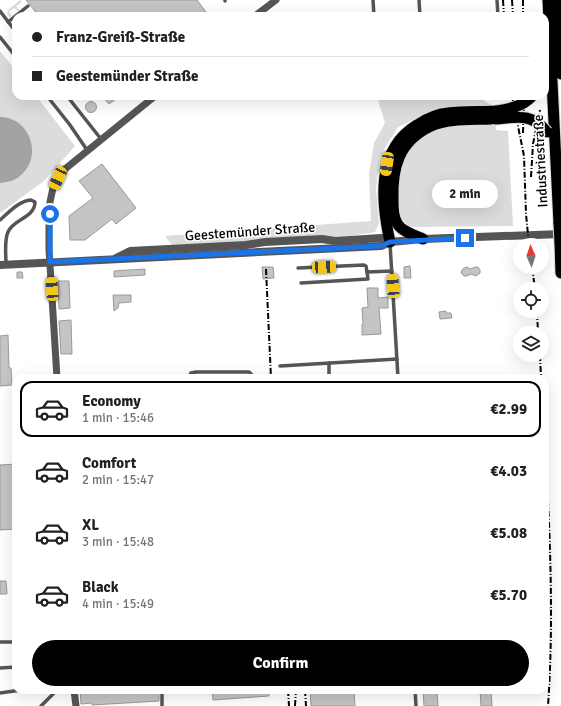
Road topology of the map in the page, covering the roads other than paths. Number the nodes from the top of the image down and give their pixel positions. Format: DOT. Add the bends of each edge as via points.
graph roads {
  1 [pos="276,0"];
  2 [pos="373,0"];
  3 [pos="419,0"];
  4 [pos="497,0"];
  5 [pos="547,0"];
  6 [pos="558,0"];
  7 [pos="28,6"];
  8 [pos="0,11"];
  9 [pos="20,12"];
  10 [pos="261,12"];
  11 [pos="374,12"];
  12 [pos="420,12"];
  13 [pos="498,12"];
  14 [pos="547,12"];
  15 [pos="548,12"];
  16 [pos="12,19"];
  17 [pos="8,22"];
  18 [pos="12,27"];
  19 [pos="559,29"];
  20 [pos="0,36"];
  21 [pos="549,38"];
  22 [pos="561,44"];
  23 [pos="12,52"];
  24 [pos="561,74"];
  25 [pos="50,100"];
  26 [pos="70,100"];
  27 [pos="150,100"];
  28 [pos="528,100"];
  29 [pos="496,115"];
  30 [pos="101,139"];
  31 [pos="87,150"];
  32 [pos="557,191"];
  33 [pos="394,216"];
  34 [pos="0,220"];
  35 [pos="560,233"];
  36 [pos="423,239"];
  37 [pos="390,242"];
  38 [pos="50,262"];
  39 [pos="3,265"];
  40 [pos="298,268"];
  41 [pos="392,271"];
  42 [pos="367,272"];
  43 [pos="561,273"];
  44 [pos="301,283"];
  45 [pos="397,360"];
  46 [pos="329,363"];
  47 [pos="280,366"];
  48 [pos="57,374"];
  49 [pos="191,374"];
  50 [pos="252,374"];
  51 [pos="329,374"];
  52 [pos="398,374"];
  53 [pos="0,642"];
  54 [pos="12,642"];
  55 [pos="12,667"];
  56 [pos="0,668"];
  57 [pos="12,691"];
  58 [pos="0,693"];
  59 [pos="54,694"];
  60 [pos="74,694"];
  61 [pos="162,694"];
  62 [pos="415,694"];
  63 [pos="41,706"];
  64 [pos="76,706"];
  65 [pos="162,706"];
  66 [pos="416,706"];
  1 -- 10 [label="street"];
  2 -- 11 [label="lane"];
  3 -- 12 [label="lane"];
  4 -- 13 [label="lane"];
  5 -- 14 [label="highway"];
  5 -- 15 [label="highway, Industriestraße"];
  6 -- 19 [label="highway"];
  7 -- 9 [label="lane"];
  8 -- 17 [label="lane"];
  16 -- 17 [label="lane"];
  17 -- 18 [label="lane"];
  19 -- 22 [label="highway"];
  19 -- 24 [label="highway"];
  20 -- 23 [label="lane"];
  21 -- 32 [label="highway, Industriestraße"];
  25 -- 31 [label="lane"];
  26 -- 30 [label="lane"];
  27 -- 30 [label="street"];
  28 -- 29 [label="highway, bridge"];
  29 -- 32 [label="highway, bridge" via="531,119 547,132"];
  29 -- 33 [label="highway" via="448,121 431,126 415,136 402,151 395,166 392,184"];
  29 -- 37 [label="highway" via="447,113 428,118 409,130 394,147 384,181 385,219"];
  30 -- 31 [label="street"];
  31 -- 38 [label="street" via="65,169 53,188 50,202"];
  32 -- 35 [label="highway, Industriestraße"];
  33 -- 36 [label="highway" via="400,228"];
  33 -- 37 [label="highway"];
  34 -- 39 [label="lane" via="26,200 35,202 35,208 31,213 8,230"];
  35 -- 36 [label="street, Geestemünder Straße"];
  35 -- 43 [label="highway, Industriestraße"];
  36 -- 37 [label="street, Geestemünder Straße"];
  37 -- 38 [label="street, Geestemünder Straße" via="381,246"];
  37 -- 41 [label="lane"];
  38 -- 39 [label="street, Geestemünder Straße"];
  38 -- 48 [label="street"];
  40 -- 42 [label="lane" via="364,265"];
  41 -- 42 [label="lane"];
  41 -- 45 [label="lane"];
  42 -- 44 [label="lane" via="368,279"];
  45 -- 46 [label="lane"];
  45 -- 52 [label="lane"];
  46 -- 47 [label="lane"];
  46 -- 51 [label="lane"];
  49 -- 50 [label="lane"];
  53 -- 54 [label="lane"];
  55 -- 56 [label="lane"];
  57 -- 58 [label="lane"];
  59 -- 63 [label="lane"];
  60 -- 64 [label="street"];
  61 -- 65 [label="lane"];
  62 -- 66 [label="lane"];
}
